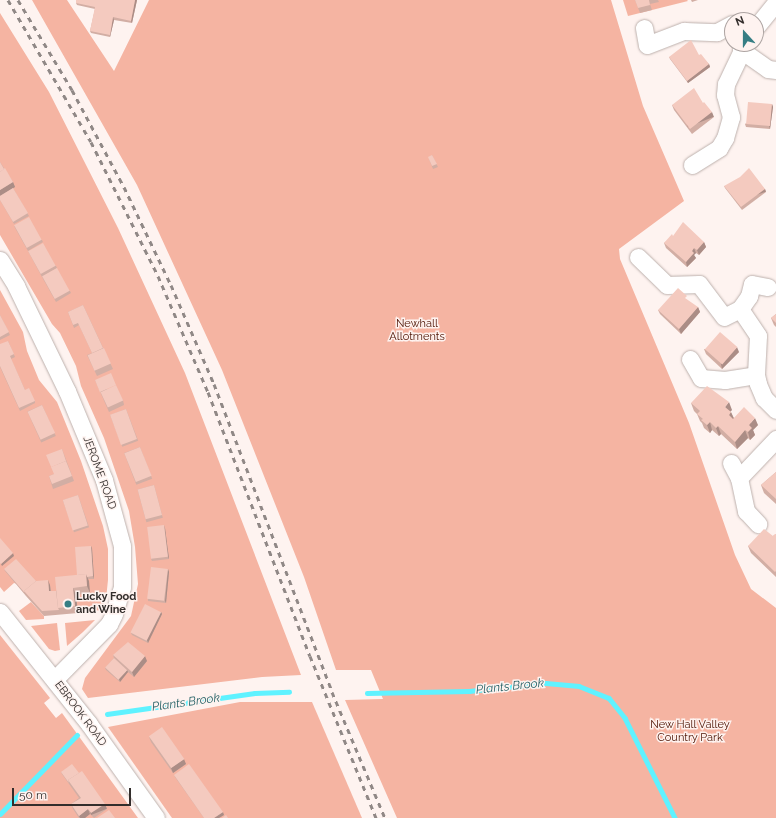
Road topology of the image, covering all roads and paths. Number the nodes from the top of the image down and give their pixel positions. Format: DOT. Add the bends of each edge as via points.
graph roads {
  1 [pos="776,2"];
  2 [pos="764,17"];
  3 [pos="724,26"];
  4 [pos="644,28"];
  5 [pos="741,52"];
  6 [pos="770,74"];
  7 [pos="692,166"];
  8 [pos="638,257"];
  9 [pos="0,260"];
  10 [pos="768,287"];
  11 [pos="745,303"];
  12 [pos="690,359"];
  13 [pos="756,375"];
  14 [pos="776,410"];
  15 [pos="774,442"];
  16 [pos="731,463"];
  17 [pos="740,478"];
  18 [pos="758,524"];
  19 [pos="0,612"];
  20 [pos="54,680"];
  21 [pos="156,818"];
  1 -- 2 [label="street"];
  3 -- 4 [label="street" via="717,32 684,31 647,45"];
  5 -- 6 [label="street"];
  5 -- 7 [label="street" via="726,84 725,95 731,117 725,138 719,148"];
  8 -- 11 [label="street" via="667,285 699,284 724,316"];
  9 -- 20 [label="street, JEROME ROAD" via="16,286 67,391 104,480 122,546 122,587 109,624"];
  10 -- 11 [label="street" via="752,284"];
  11 -- 13 [label="street" via="758,336"];
  12 -- 13 [label="street" via="701,378 725,380"];
  13 -- 14 [label="street" via="764,398"];
  15 -- 17 [label="street"];
  16 -- 17 [label="street"];
  17 -- 18 [label="street" via="746,511"];
  19 -- 20 [label="street, EBROOK ROAD"];
  20 -- 21 [label="street, EBROOK ROAD"];
}
